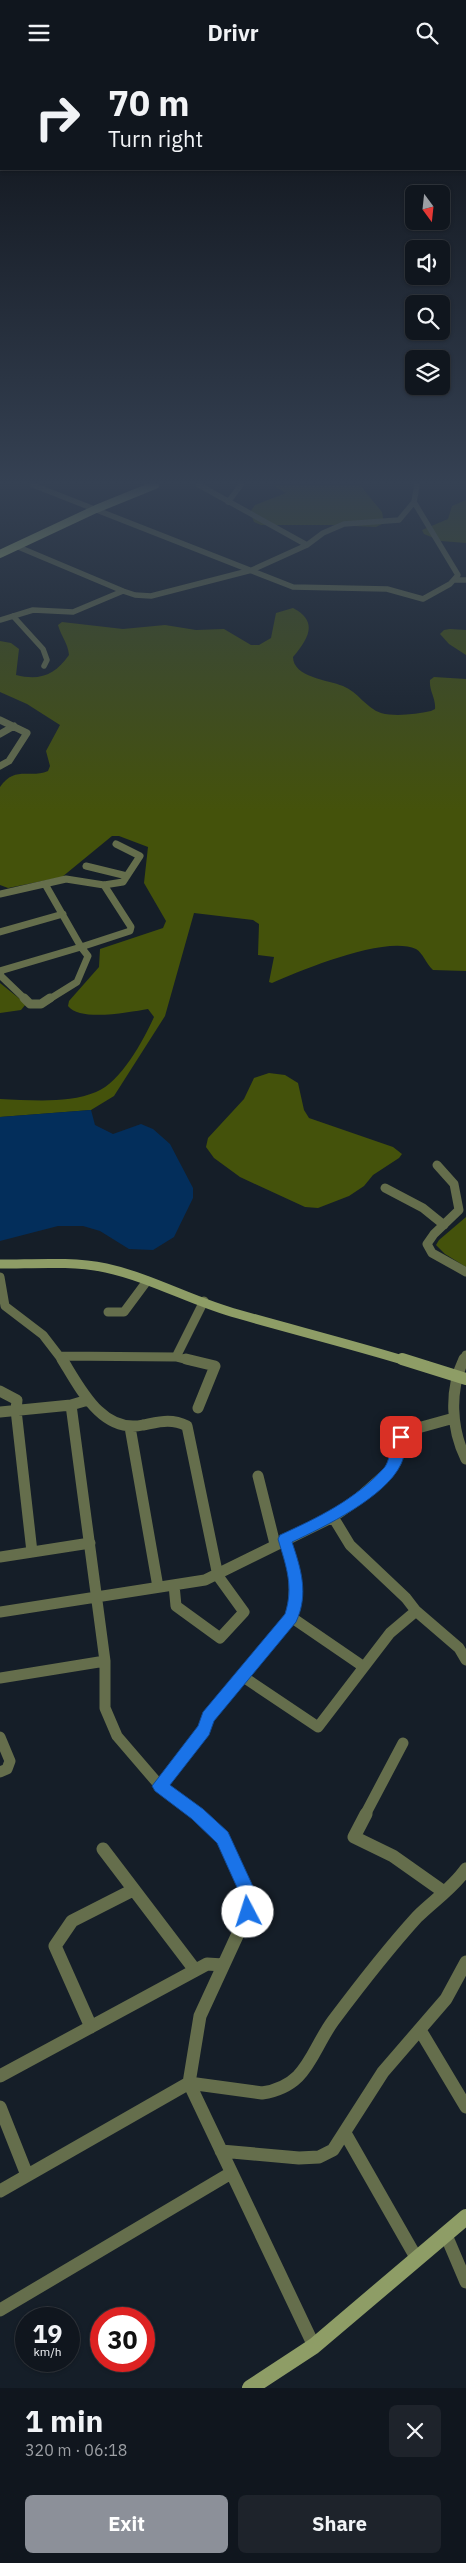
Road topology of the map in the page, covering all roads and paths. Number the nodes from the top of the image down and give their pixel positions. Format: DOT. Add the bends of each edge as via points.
graph roads {
  1 [pos="117,593"];
  2 [pos="130,593"];
  3 [pos="161,593"];
  4 [pos="403,593"];
  5 [pos="433,593"];
  6 [pos="13,616"];
  7 [pos="0,620"];
  8 [pos="44,666"];
  9 [pos="0,720"];
  10 [pos="14,726"];
  11 [pos="0,734"];
  12 [pos="0,766"];
  13 [pos="116,845"];
  14 [pos="86,866"];
  15 [pos="127,876"];
  16 [pos="45,884"];
  17 [pos="104,885"];
  18 [pos="0,894"];
  19 [pos="62,914"];
  20 [pos="0,932"];
  21 [pos="80,947"];
  22 [pos="0,971"];
  23 [pos="436,1165"];
  24 [pos="385,1188"];
  25 [pos="444,1225"];
  26 [pos="0,1264"];
  27 [pos="466,1272"];
  28 [pos="0,1277"];
  29 [pos="147,1281"];
  30 [pos="2,1301"];
  31 [pos="204,1301"];
  32 [pos="108,1311"];
  33 [pos="466,1355"];
  34 [pos="60,1356"];
  35 [pos="176,1357"];
  36 [pos="461,1378"];
  37 [pos="0,1391"];
  38 [pos="88,1400"];
  39 [pos="71,1405"];
  40 [pos="198,1408"];
  41 [pos="16,1410"];
  42 [pos="0,1412"];
  43 [pos="454,1418"];
  44 [pos="130,1427"];
  45 [pos="466,1459"];
  46 [pos="258,1475"];
  47 [pos="333,1517"];
  48 [pos="280,1542"];
  49 [pos="90,1543"];
  50 [pos="32,1552"];
  51 [pos="0,1557"];
  52 [pos="218,1576"];
  53 [pos="174,1585"];
  54 [pos="158,1587"];
  55 [pos="97,1597"];
  56 [pos="0,1611"];
  57 [pos="416,1611"];
  58 [pos="292,1617"];
  59 [pos="466,1660"];
  60 [pos="105,1661"];
  61 [pos="364,1667"];
  62 [pos="242,1676"];
  63 [pos="0,1678"];
  64 [pos="0,1737"];
  65 [pos="403,1743"];
  66 [pos="0,1772"];
  67 [pos="160,1786"];
  68 [pos="103,1849"];
  69 [pos="466,1869"];
  70 [pos="133,1890"];
  71 [pos="444,1893"];
  72 [pos="466,1962"];
  73 [pos="223,1965"];
  74 [pos="195,1971"];
  75 [pos="91,2027"];
  76 [pos="420,2030"];
  77 [pos="0,2076"];
  78 [pos="190,2083"];
  79 [pos="0,2107"];
  80 [pos="466,2107"];
  81 [pos="345,2133"];
  82 [pos="221,2151"];
  83 [pos="231,2173"];
  84 [pos="27,2175"];
  85 [pos="0,2191"];
  86 [pos="466,2217"];
  87 [pos="446,2235"];
  88 [pos="416,2259"];
  89 [pos="466,2282"];
  90 [pos="0,2310"];
  91 [pos="314,2345"];
  92 [pos="250,2388"];
  1 -- 6 [label="street" via="73,612 36,610"];
  2 -- 3 [label="street" via="151,596"];
  4 -- 5 [label="street" via="424,599"];
  6 -- 7 [label="street"];
  6 -- 8 [label="street" via="43,649 48,660"];
  9 -- 10 [label="street"];
  10 -- 11 [label="street"];
  10 -- 12 [label="street" via="28,733 9,761"];
  13 -- 15 [label="street" via="140,856"];
  14 -- 15 [label="street"];
  15 -- 17 [label="street" via="123,882"];
  16 -- 17 [label="street" via="70,879"];
  16 -- 18 [label="street"];
  16 -- 19 [label="street"];
  17 -- 21 [label="street" via="131,927 130,931"];
  19 -- 20 [label="street"];
  19 -- 21 [label="street"];
  21 -- 22 [label="street"];
  21 -- 22 [label="street" via="88,956 77,982 41,1004 30,1004 1,976"];
  23 -- 25 [label="street" via="458,1193 459,1210"];
  24 -- 25 [label="street" via="423,1208"];
  25 -- 27 [label="street" via="431,1235 427,1244 432,1253"];
  26 -- 29 [label="street" via="73,1264"];
  28 -- 30 [label="street"];
  29 -- 31 [label="street"];
  29 -- 32 [label="street" via="124,1312"];
  30 -- 34 [label="street" via="29,1321"];
  31 -- 35 [label="street"];
  31 -- 36 [label="street" via="236,1314 328,1337"];
  33 -- 36 [label="street"];
  34 -- 35 [label="street"];
  34 -- 38 [label="street"];
  35 -- 40 [label="street" via="216,1366"];
  36 -- 43 [label="street"];
  37 -- 41 [label="street" via="17,1400"];
  38 -- 39 [label="street"];
  38 -- 44 [label="street" via="115,1424"];
  39 -- 41 [label="street"];
  39 -- 49 [label="street"];
  41 -- 42 [label="street"];
  41 -- 50 [label="street"];
  43 -- 45 [label="street"];
  43 -- 47 [label="street" via="407,1431 401,1437 396,1462 388,1473"];
  44 -- 52 [label="street" via="176,1420 186,1426"];
  44 -- 54 [label="street"];
  46 -- 48 [label="street"];
  47 -- 48 [label="street"];
  47 -- 57 [label="street" via="350,1545"];
  48 -- 52 [label="street"];
  48 -- 58 [label="street" via="297,1578"];
  49 -- 50 [label="street"];
  49 -- 55 [label="street"];
  50 -- 51 [label="street"];
  52 -- 53 [label="street"];
  52 -- 53 [label="street" via="244,1612 220,1638 176,1605"];
  53 -- 54 [label="street"];
  54 -- 55 [label="street"];
  55 -- 56 [label="street"];
  55 -- 60 [label="street"];
  57 -- 59 [label="street" via="459,1649"];
  57 -- 61 [label="street" via="390,1633"];
  58 -- 61 [label="street"];
  58 -- 62 [label="street"];
  60 -- 63 [label="street"];
  60 -- 67 [label="street" via="105,1708 117,1736"];
  61 -- 62 [label="street" via="318,1727"];
  62 -- 67 [label="street" via="208,1717 204,1730"];
  64 -- 66 [label="street" via="10,1761"];
  65 -- 71 [label="street" via="354,1837 393,1856"];
  67 -- 73 [label="street" via="198,1814 223,1838 248,1893 248,1912"];
  68 -- 70 [label="street"];
  69 -- 71 [label="street"];
  70 -- 74 [label="street"];
  70 -- 75 [label="street" via="72,1921 55,1945"];
  71 -- 78 [label="street" via="413,1921 330,2025 300,2078 285,2088 258,2093 231,2092"];
  72 -- 76 [label="street" via="446,1999"];
  73 -- 74 [label="street" via="207,1964"];
  73 -- 78 [label="street" via="200,2016"];
  74 -- 75 [label="street"];
  75 -- 77 [label="street"];
  76 -- 80 [label="street"];
  76 -- 81 [label="street" via="383,2072"];
  78 -- 82 [label="street"];
  78 -- 84 [label="street"];
  79 -- 84 [label="street"];
  81 -- 82 [label="street" via="333,2150 319,2157"];
  81 -- 88 [label="street"];
  82 -- 83 [label="street"];
  83 -- 90 [label="street"];
  83 -- 91 [label="street"];
  84 -- 85 [label="street"];
  86 -- 87 [label="street"];
  87 -- 88 [label="street"];
  87 -- 89 [label="street"];
  88 -- 91 [label="street"];
  91 -- 92 [label="street"];
}
